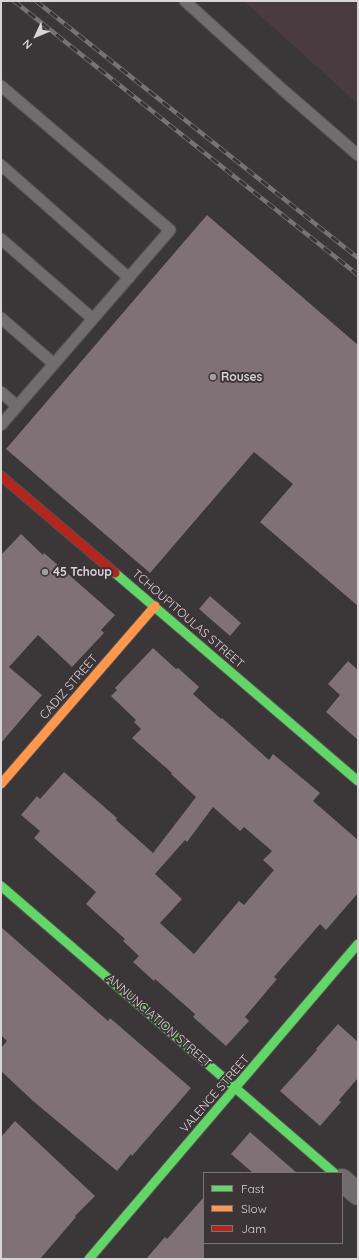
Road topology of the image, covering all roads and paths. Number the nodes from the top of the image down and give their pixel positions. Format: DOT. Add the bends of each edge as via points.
graph roads {
  1 [pos="185,1"];
  2 [pos="1,86"];
  3 [pos="358,155"];
  4 [pos="1,165"];
  5 [pos="1,239"];
  6 [pos="129,278"];
  7 [pos="1,318"];
  8 [pos="94,319"];
  9 [pos="54,364"];
  10 [pos="1,392"];
  11 [pos="17,406"];
  12 [pos="1,425"];
  13 [pos="1,476"];
  14 [pos="155,606"];
  15 [pos="358,781"];
  16 [pos="1,784"];
  17 [pos="1,886"];
  18 [pos="358,944"];
  19 [pos="236,1088"];
  20 [pos="333,1172"];
  21 [pos="343,1181"];
  22 [pos="358,1194"];
  23 [pos="89,1259"];
  1 -- 3 [label="lane"];
  2 -- 6 [label="lane" via="170,230"];
  4 -- 6 [label="lane"];
  5 -- 8 [label="lane"];
  6 -- 8 [label="lane"];
  7 -- 9 [label="lane"];
  8 -- 9 [label="lane"];
  9 -- 11 [label="lane"];
  10 -- 11 [label="lane"];
  11 -- 12 [label="lane"];
  13 -- 14 [label="street, TCHOUPITOULAS STREET"];
  14 -- 15 [label="street, TCHOUPITOULAS STREET"];
  14 -- 16 [label="street, CADIZ STREET"];
  17 -- 19 [label="street, ANNUNCIATION STREET"];
  18 -- 19 [label="street, VALENCE STREET"];
  19 -- 20 [label="street, ANNUNCIATION STREET"];
  19 -- 23 [label="street, VALENCE STREET"];
  21 -- 22 [label="street"];
}
